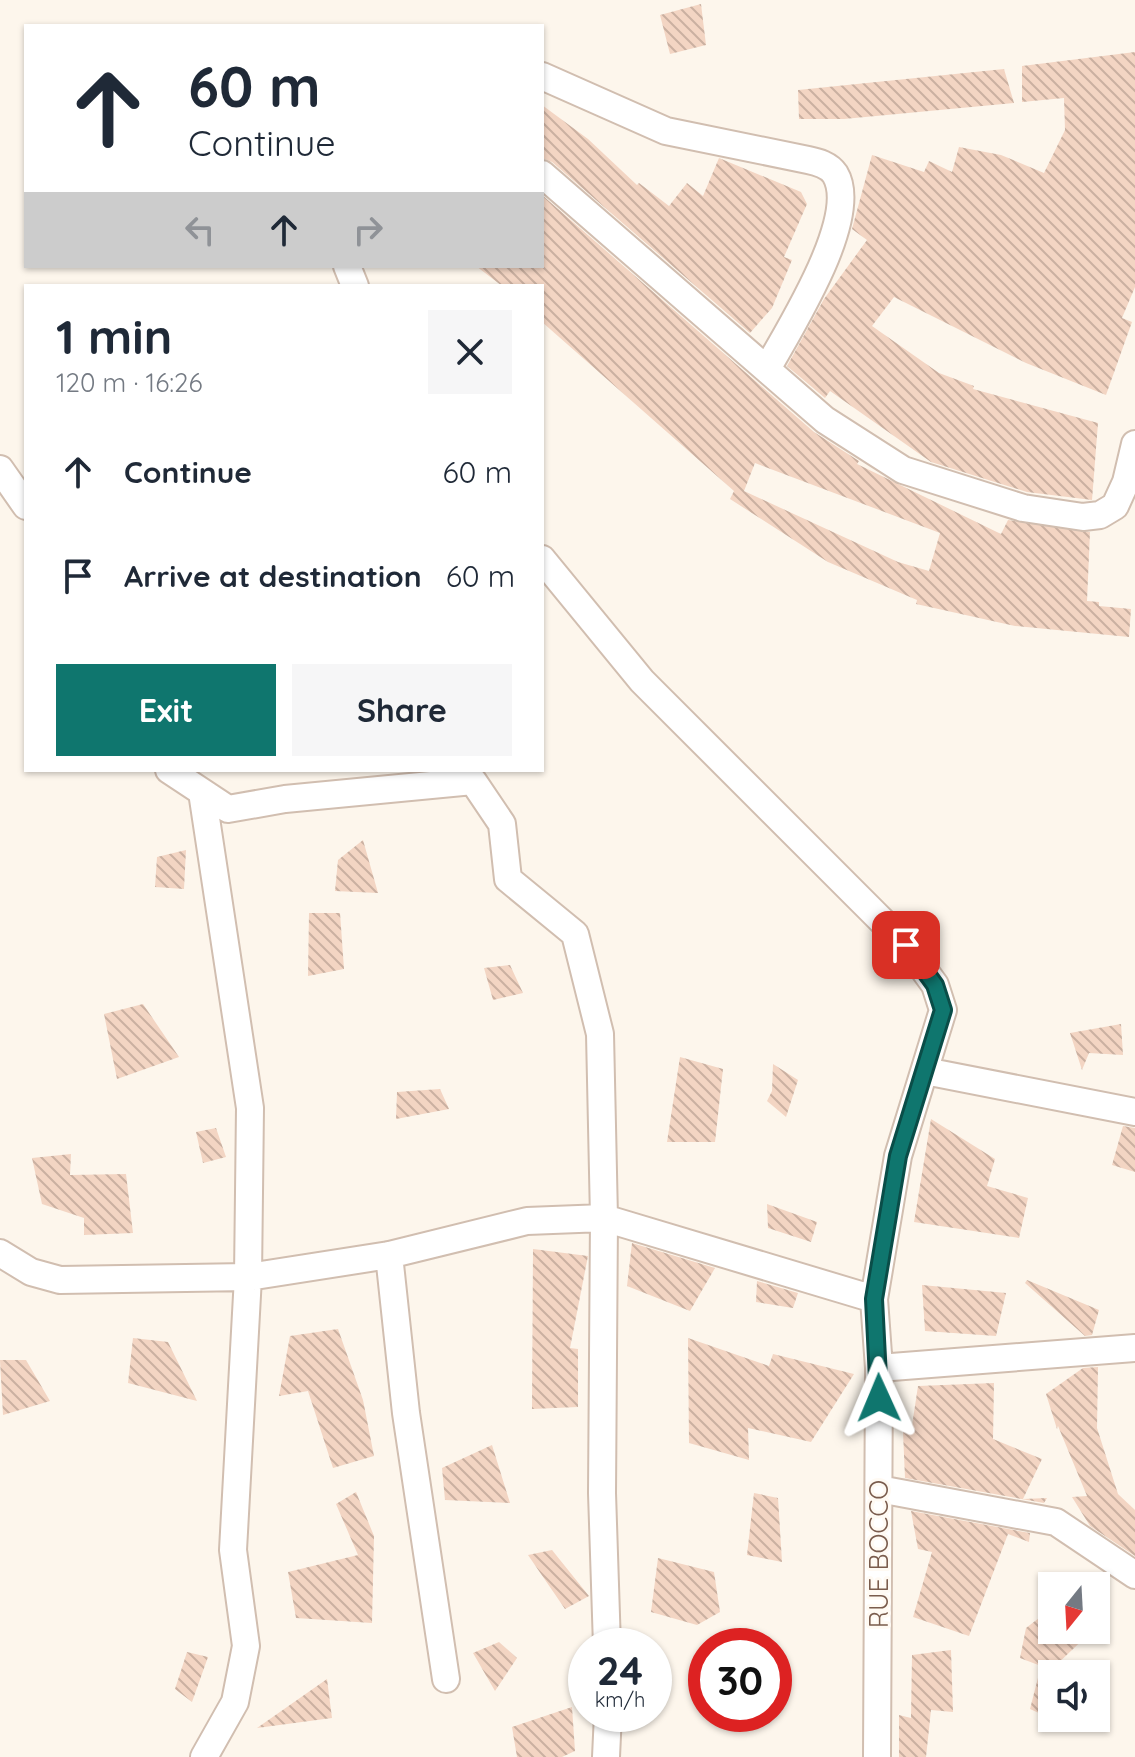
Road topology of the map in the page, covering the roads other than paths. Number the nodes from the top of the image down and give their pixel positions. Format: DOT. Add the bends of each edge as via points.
graph roads {
  1 [pos="544,77"];
  2 [pos="544,176"];
  3 [pos="767,369"];
  4 [pos="1135,444"];
  5 [pos="0,469"];
  6 [pos="24,503"];
  7 [pos="544,561"];
  8 [pos="172,772"];
  9 [pos="202,792"];
  10 [pos="925,1071"];
  11 [pos="1135,1112"];
  12 [pos="604,1218"];
  13 [pos="0,1253"];
  14 [pos="389,1255"];
  15 [pos="248,1277"];
  16 [pos="874,1299"];
  17 [pos="1135,1348"];
  18 [pos="879,1368"];
  19 [pos="879,1489"];
  20 [pos="1135,1575"];
  21 [pos="606,1628"];
  22 [pos="446,1679"];
  23 [pos="607,1732"];
  24 [pos="204,1757"];
  25 [pos="606,1757"];
  26 [pos="877,1757"];
  1 -- 3 [label="street" via="666,131 824,164 836,175 841,207 821,274"];
  2 -- 3 [label="street"];
  3 -- 4 [label="street" via="825,420 903,470 1023,508 1100,515 1115,506"];
  5 -- 6 [label="street"];
  7 -- 10 [label="street, RUE BOCCO" via="642,681 914,955 935,985 943,1010"];
  8 -- 9 [label="street"];
  9 -- 12 [label="street" via="228,809 473,781 502,824 508,879 575,934 600,1034"];
  9 -- 15 [label="street" via="250,1108"];
  10 -- 11 [label="street"];
  10 -- 16 [label="street, RUE BOCCO" via="898,1156"];
  12 -- 14 [label="street" via="527,1221"];
  12 -- 16 [label="street"];
  12 -- 21 [label="street"];
  13 -- 15 [label="street" via="31,1272 60,1280"];
  14 -- 15 [label="street"];
  14 -- 22 [label="street" via="406,1413"];
  15 -- 24 [label="street" via="233,1550 246,1646 235,1702"];
  16 -- 18 [label="street, RUE BOCCO"];
  17 -- 18 [label="street"];
  18 -- 19 [label="street, RUE BOCCO"];
  19 -- 20 [label="street" via="1056,1522"];
  19 -- 26 [label="street, RUE BOCCO"];
  23 -- 25 [label="street"];
}
